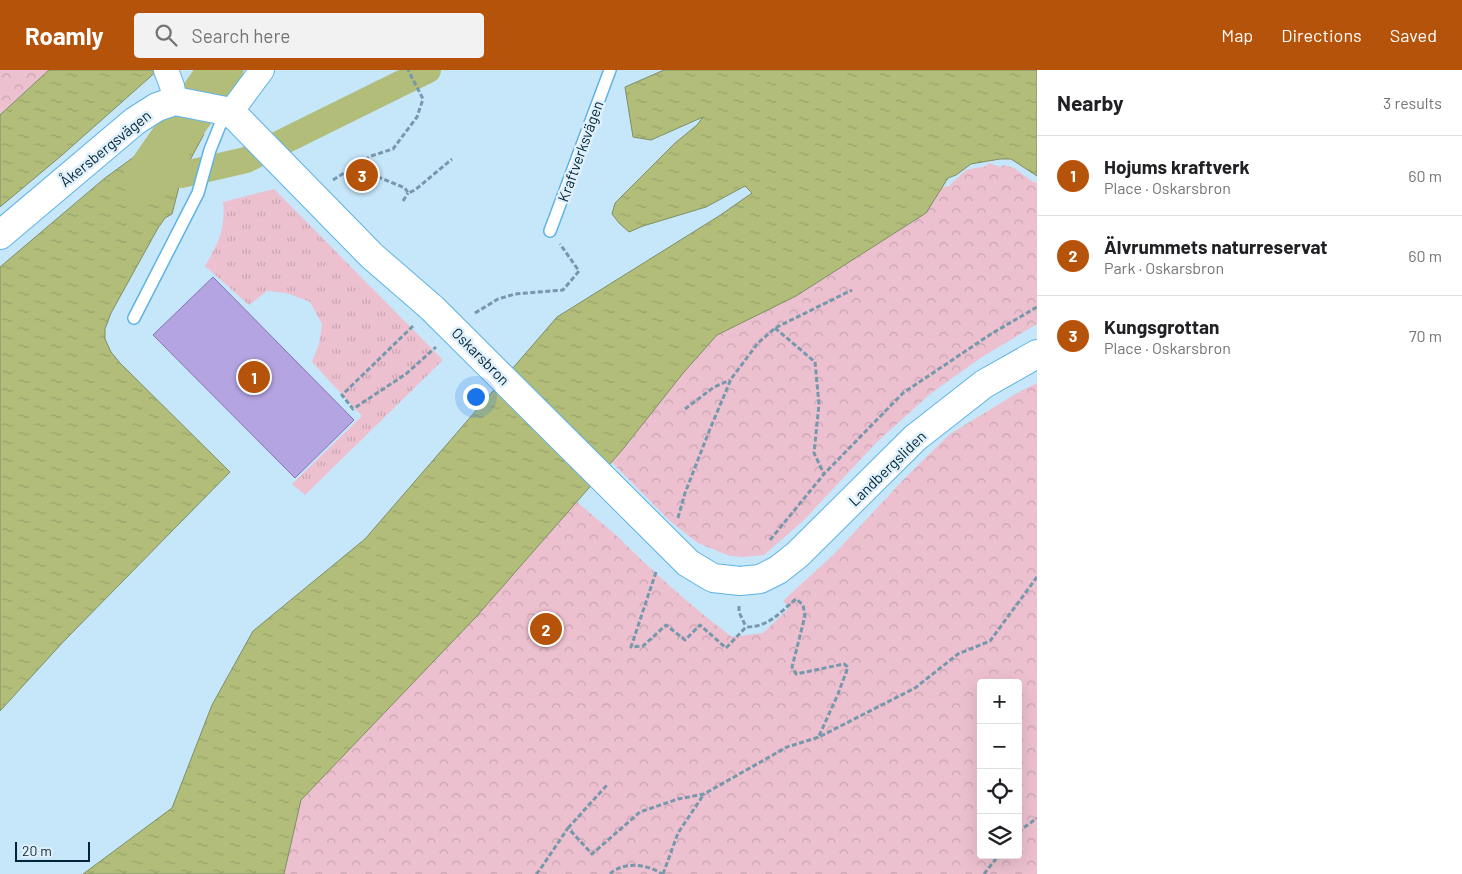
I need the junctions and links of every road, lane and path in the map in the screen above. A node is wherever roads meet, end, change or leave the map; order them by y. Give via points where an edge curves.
1 (262, 70) edge
2 (408, 70) edge
3 (610, 70) edge
4 (176, 90) edge
5 (234, 116) junction
6 (452, 159) dead end
7 (360, 164) junction
8 (305, 188) junction
9 (408, 193) junction
10 (403, 201) dead end
11 (550, 231) joint
12 (0, 234) edge
13 (852, 290) dead end
14 (1037, 307) edge
15 (432, 308) junction
16 (473, 315) dead end
17 (134, 318) dead end
18 (776, 328) junction
19 (1037, 354) edge
20 (406, 374) dead end
21 (731, 379) junction
22 (685, 409) dead end
23 (824, 474) junction
24 (676, 526) dead end
25 (768, 544) dead end
26 (656, 572) dead end
27 (1037, 577) edge
28 (740, 581) joint
29 (739, 612) dead end
30 (746, 627) junction
31 (819, 737) junction
32 (607, 786) dead end
33 (704, 794) junction
34 (1037, 818) edge
35 (568, 828) junction
36 (1022, 829) edge
37 (996, 859) edge
38 (536, 874) edge
39 (610, 874) edge
40 (662, 874) edge
41 (984, 874) edge

1 - 5 street
2 - 7 path via 422,99 417,117 393,149 371,156
3 - 11 lane, Kraftverksvägen
4 - 5 street, Åkersbergsvägen
4 - 12 street, Åkersbergsvägen
5 - 8 street, Oskarsbron
5 - 17 lane via 220,125 198,193
6 - 9 path
7 - 8 path
7 - 9 path via 371,174 405,188
8 - 15 street, Oskarsbron via 372,256
9 - 10 path
11 - 16 path via 579,271 563,290 515,294 498,299
13 - 18 path
14 - 23 path via 902,393
15 - 20 path via 342,395 353,409
15 - 28 street, Oskarsbron, bridge via 688,564 713,578
18 - 21 path via 758,343
18 - 23 path via 815,362 819,404 814,453
19 - 28 street, Landbergsliden via 984,384 915,438 778,570 760,579
21 - 22 path via 714,387
21 - 24 path via 689,484
23 - 25 path
26 - 30 path via 631,647 642,646 666,625 686,640 700,626 726,648
27 - 31 path via 990,641 958,654 915,688
29 - 30 path
30 - 31 path via 767,624 796,599 805,616 792,667 796,674 844,664 848,667
31 - 33 path via 787,747
32 - 35 path
33 - 35 path via 640,812 592,854
33 - 40 path via 678,833
34 - 36 path
35 - 38 path
37 - 41 path
39 - 40 path via 631,864 656,869

